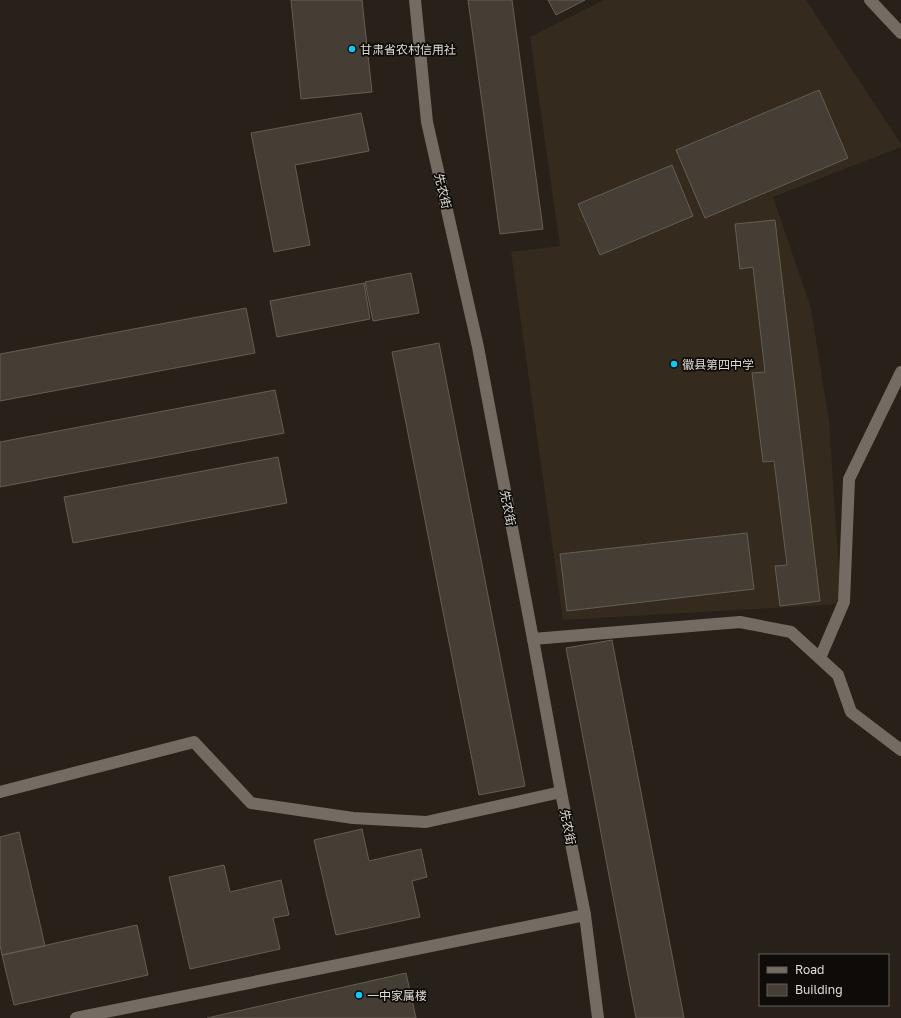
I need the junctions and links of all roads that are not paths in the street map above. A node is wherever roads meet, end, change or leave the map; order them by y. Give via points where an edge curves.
1 (415, 0) edge
2 (870, 0) edge
3 (901, 33) edge
4 (901, 372) edge
5 (533, 639) junction
6 (820, 658) junction
7 (901, 750) edge
8 (0, 792) edge
9 (561, 792) junction
10 (585, 915) junction
11 (76, 1018) edge
12 (598, 1018) edge

1 - 5 street, 先农街 via 427,122 478,347
2 - 3 street
4 - 6 street via 849,479 844,602
5 - 6 street via 740,622 791,632
5 - 9 street, 先农街
6 - 7 street via 838,675 851,712
8 - 9 street via 194,742 251,803 353,818 426,822
9 - 10 street, 先农街
10 - 11 street
10 - 12 street, 先农街

